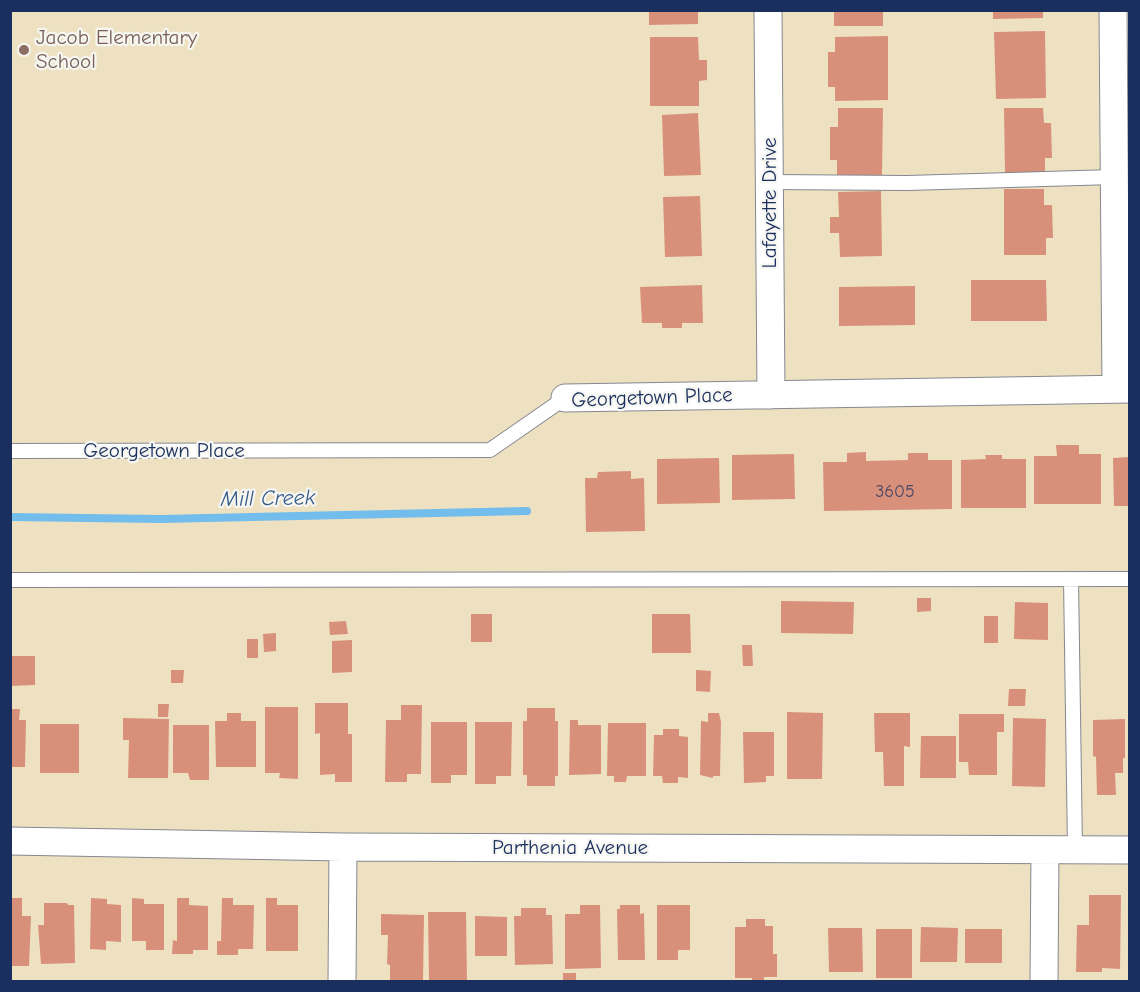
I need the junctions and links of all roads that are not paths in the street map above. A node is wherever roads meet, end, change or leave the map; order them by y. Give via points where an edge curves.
1 (768, 10) edge
2 (1113, 10) edge
3 (1114, 177) junction
4 (769, 182) junction
5 (1123, 389) edge
6 (771, 395) junction
7 (565, 398) joint
8 (10, 452) edge
9 (1071, 579) junction
10 (1130, 579) edge
11 (10, 580) edge
12 (10, 841) edge
13 (342, 847) junction
14 (1045, 850) junction
15 (1075, 850) junction
16 (1130, 850) edge
17 (342, 981) edge
18 (1044, 981) edge

1 - 4 street, Lafayette Drive
2 - 3 street
3 - 4 lane
3 - 5 street
4 - 6 street, Lafayette Drive
5 - 6 street, Georgetown Place
6 - 7 street, Georgetown Place
7 - 8 lane, Georgetown Place via 490,450
9 - 10 lane
9 - 11 lane
9 - 15 lane
12 - 13 street, Parthenia Avenue
13 - 14 street, Parthenia Avenue
13 - 17 street
14 - 15 street, Parthenia Avenue
14 - 18 street
15 - 16 street, Parthenia Avenue

